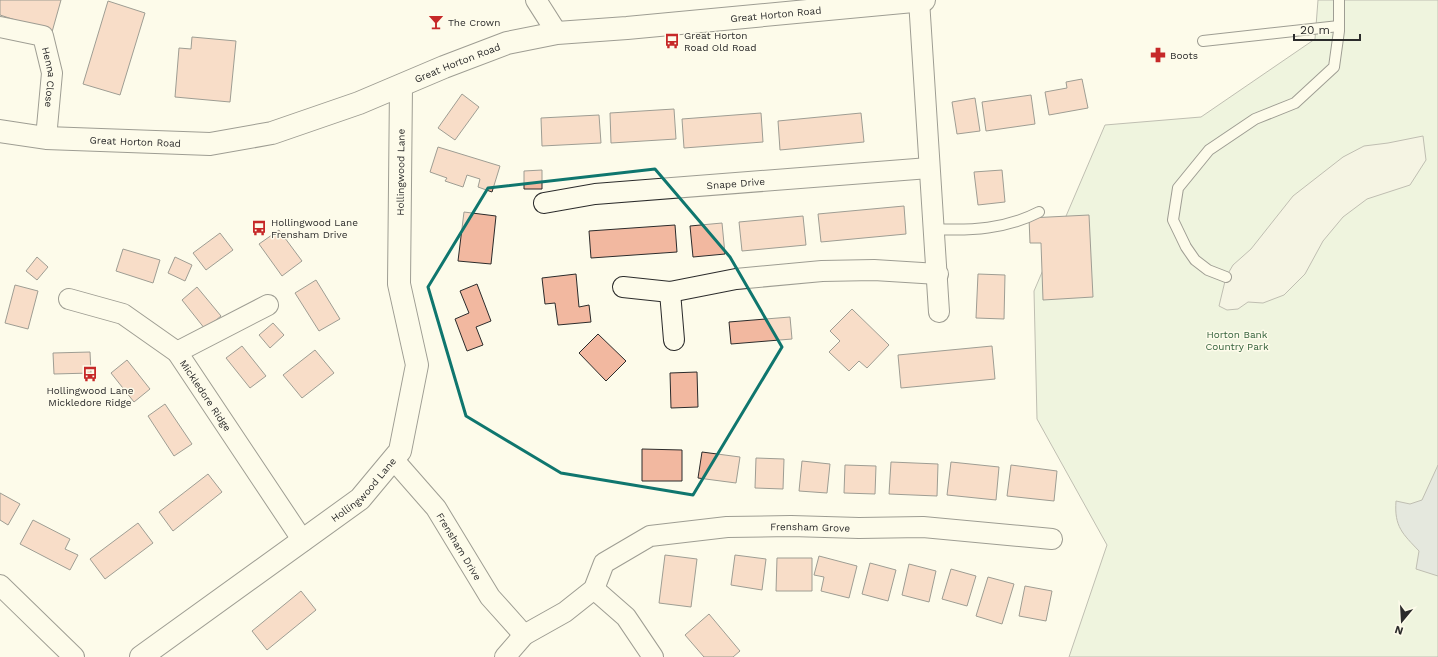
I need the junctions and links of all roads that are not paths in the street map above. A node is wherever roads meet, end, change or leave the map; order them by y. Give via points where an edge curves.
1 (536, 0) edge
2 (919, 0) edge
3 (924, 0) edge
4 (1339, 0) edge
5 (1339, 26) junction
6 (0, 27) edge
7 (557, 33) junction
8 (1203, 41) dead end
9 (401, 86) junction
10 (0, 131) edge
11 (46, 138) junction
12 (929, 168) junction
13 (544, 203) dead end
14 (1039, 212) dead end
15 (934, 229) junction
16 (938, 274) junction
17 (1226, 277) dead end
18 (623, 287) dead end
19 (670, 292) junction
20 (69, 299) dead end
21 (268, 305) dead end
22 (939, 312) dead end
23 (674, 340) dead end
24 (177, 352) junction
25 (393, 459) junction
26 (1052, 539) dead end
27 (302, 540) junction
28 (0, 585) edge
29 (594, 589) junction
30 (524, 635) junction
31 (74, 657) edge
32 (141, 657) edge
33 (505, 657) edge
34 (653, 657) edge

1 - 7 street
2 - 3 main road, Great Horton Road
2 - 7 main road, Great Horton Road
2 - 12 street
4 - 5 lane
5 - 8 lane
5 - 17 lane via 1334,67 1295,103 1255,119 1209,150 1178,188 1173,220 1186,247 1195,260 1208,270
6 - 11 street, Henna Close via 42,36 52,73
7 - 9 main road, Great Horton Road via 507,43
9 - 11 main road, Great Horton Road via 272,133 210,144
9 - 25 main road, Hollingwood Lane via 399,284 417,365 400,451
10 - 11 main road, Great Horton Road
12 - 13 street, Snape Drive via 595,194
12 - 15 street
14 - 15 lane via 1004,226 962,231
15 - 16 street
16 - 19 street via 874,270 822,271 736,279
16 - 22 street
18 - 19 street
19 - 23 street
20 - 24 street, Mickledore Ridge via 123,314
21 - 24 street
24 - 27 street, Mickledore Ridge
25 - 27 main road, Hollingwood Lane via 360,498
25 - 30 street, Frensham Drive via 436,508 490,597
26 - 29 street, Frensham Grove via 924,527 727,527 650,536 604,563
27 - 32 main road, Hollingwood Lane
28 - 31 street
29 - 30 street via 565,612
29 - 34 street via 626,617
30 - 33 street

